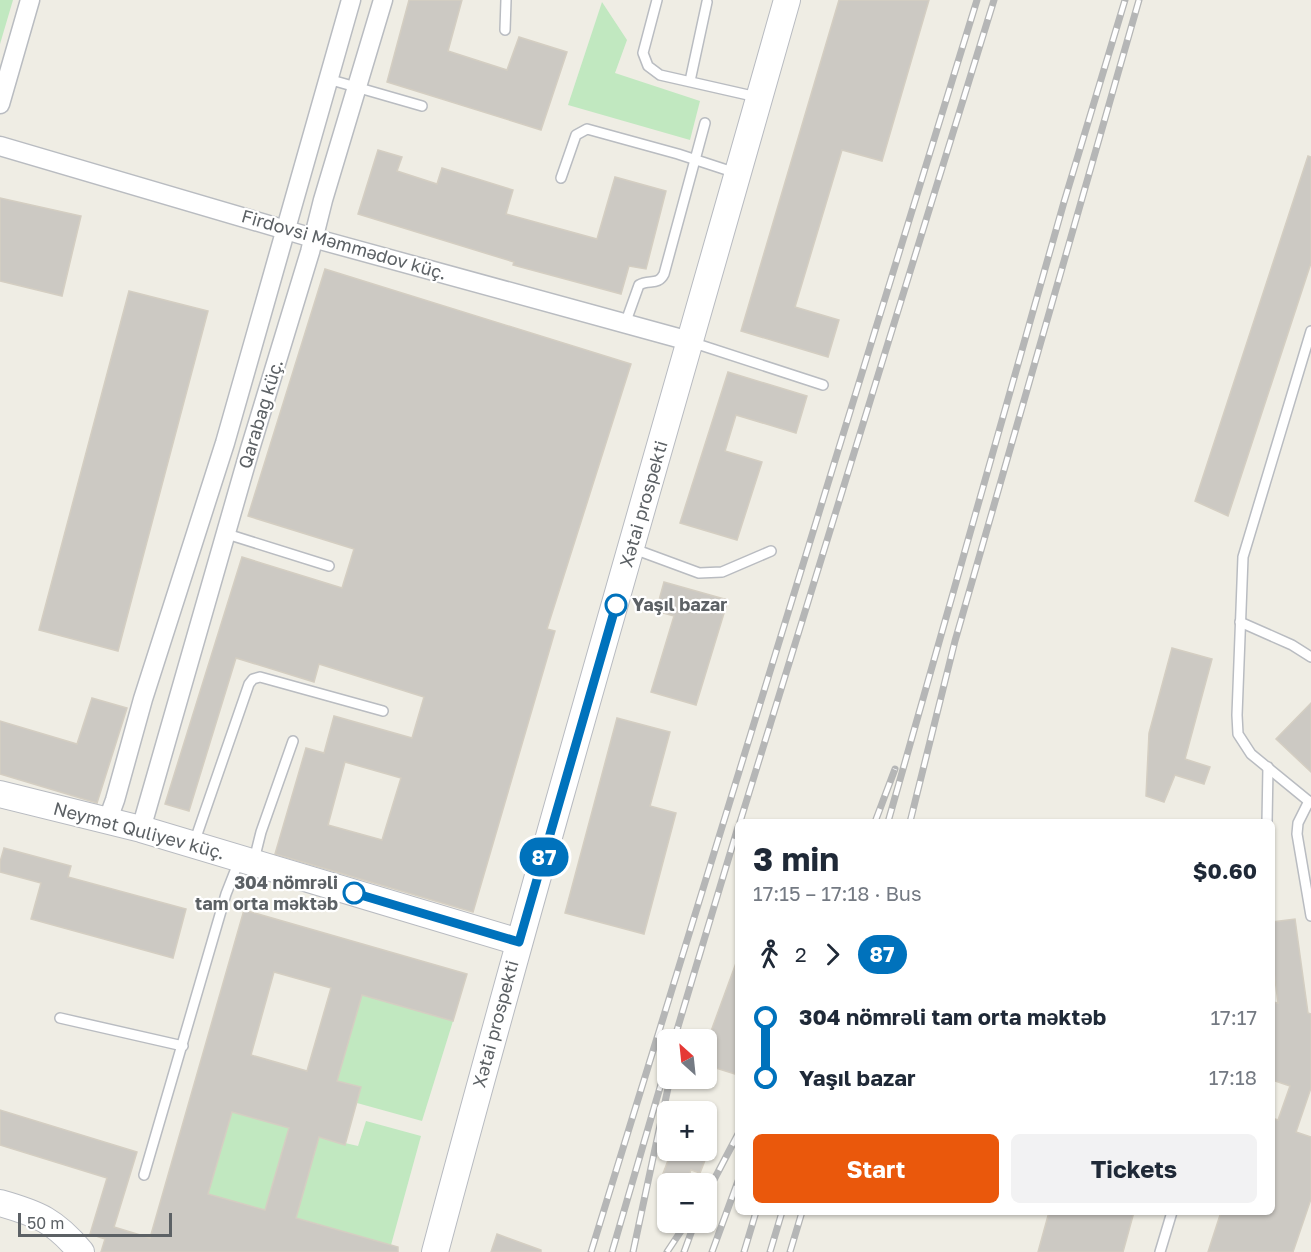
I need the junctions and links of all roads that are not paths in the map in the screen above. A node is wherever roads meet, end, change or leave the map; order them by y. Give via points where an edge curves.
1 (30, 0) edge
2 (351, 0) edge
3 (383, 0) edge
4 (506, 0) edge
5 (657, 0) edge
6 (787, 0) edge
7 (707, 2) dead end
8 (505, 30) dead end
9 (328, 79) junction
10 (690, 81) junction
11 (358, 88) junction
12 (759, 97) junction
13 (0, 104) edge
14 (422, 105) dead end
15 (705, 123) dead end
16 (0, 146) edge
17 (694, 159) junction
18 (738, 174) junction
19 (561, 178) dead end
20 (286, 229) junction
21 (313, 238) junction
22 (625, 324) junction
23 (1311, 331) edge
24 (689, 341) junction
25 (823, 385) dead end
26 (227, 534) junction
27 (632, 548) junction
28 (771, 551) dead end
29 (329, 566) dead end
30 (1240, 622) junction
31 (1311, 657) edge
32 (384, 711) dead end
33 (293, 741) dead end
34 (1269, 767) junction
35 (0, 794) edge
36 (1310, 802) edge
37 (1267, 819) edge
38 (107, 822) junction
39 (141, 829) junction
40 (193, 845) junction
41 (247, 861) junction
42 (1311, 916) edge
43 (519, 942) junction
44 (60, 1018) dead end
45 (183, 1046) junction
46 (144, 1175) dead end
47 (0, 1203) edge
48 (1171, 1215) edge
49 (81, 1252) edge
50 (435, 1252) edge
51 (1160, 1252) edge

1 - 13 street
2 - 9 street, Qarabağ küç.
3 - 11 street, Qarabağ küç.
4 - 8 lane
5 - 10 lane via 643,53 648,66 660,75
6 - 12 main road, Xətai prospekti
7 - 10 lane
9 - 11 lane
9 - 20 street, Qarabağ küç.
10 - 12 lane
11 - 14 lane
11 - 21 street, Qarabağ küç.
12 - 18 main road, Xətai prospekti
15 - 17 lane
16 - 20 street, Firdovsi Məmmədov küç.
17 - 18 lane
17 - 19 lane via 587,129 576,135
17 - 22 lane via 664,274 656,283 639,285
18 - 24 main road, Xətai prospekti
20 - 21 street, Firdovsi Məmmədov küç.
20 - 38 street, Qarabağ küç. via 225,443
21 - 22 street, Firdovsi Məmmədov küç.
21 - 26 street, Qarabağ küç.
22 - 24 street, Firdovsi Məmmədov küç.
23 - 30 lane via 1243,557
24 - 25 lane
24 - 27 main road, Xətai prospekti
26 - 29 lane
26 - 39 street, Qarabağ küç.
27 - 28 lane via 699,573 722,572
27 - 43 main road, Xətai prospekti
30 - 31 lane
30 - 34 lane via 1238,734 1251,754
32 - 40 lane via 260,677 254,679
33 - 41 lane
34 - 36 lane
34 - 37 lane
35 - 38 main road, Neymət Quliyev küç.
36 - 42 lane via 1298,823 1297,834
38 - 39 main road, Neymət Quliyev küç.
39 - 40 main road, Neymət Quliyev küç.
40 - 41 main road, Neymət Quliyev küç.
41 - 43 main road, Neymət Quliyev küç.
41 - 45 lane via 226,894
43 - 50 main road, Xətai prospekti
44 - 45 lane
45 - 46 lane
47 - 49 main road via 40,1216 58,1227
48 - 51 lane

